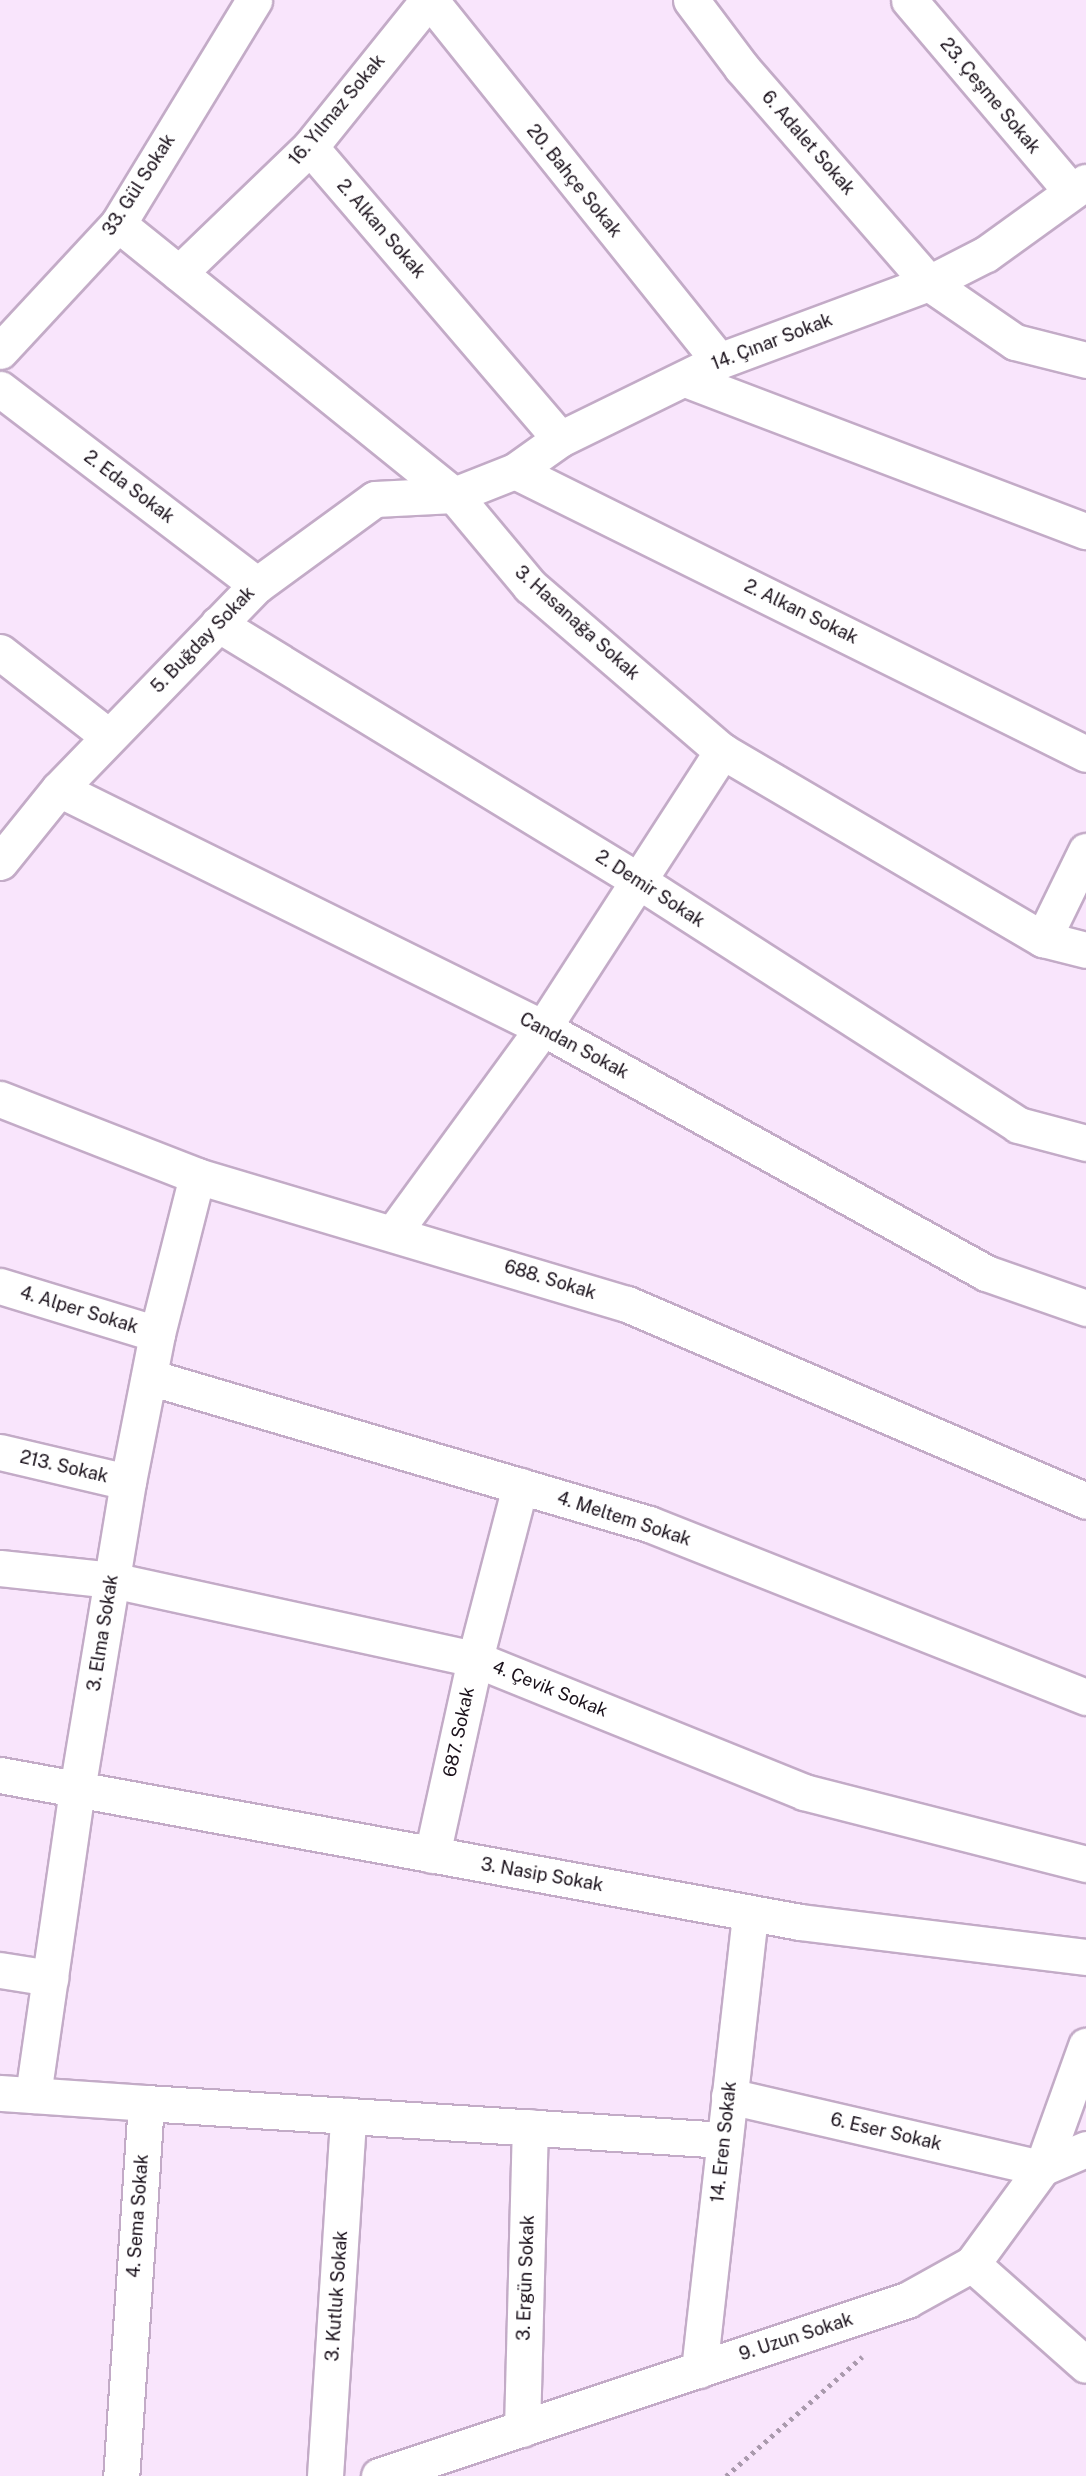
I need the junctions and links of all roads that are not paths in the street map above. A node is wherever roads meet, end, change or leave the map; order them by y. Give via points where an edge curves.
1 (254, 0) edge
2 (429, 0) edge
3 (691, 0) edge
4 (909, 0) edge
5 (310, 147) junction
6 (1078, 187) edge
7 (118, 224) junction
8 (179, 273) junction
9 (929, 282) junction
10 (0, 351) edge
11 (1086, 360) edge
12 (719, 361) junction
13 (685, 379) junction
14 (0, 389) edge
15 (560, 439) junction
16 (515, 471) junction
17 (454, 495) junction
18 (1086, 531) edge
19 (257, 584) junction
20 (218, 624) junction
21 (0, 652) edge
22 (109, 737) junction
23 (722, 751) junction
24 (1086, 754) edge
25 (59, 789) junction
26 (1086, 851) edge
27 (0, 862) edge
28 (640, 882) junction
29 (1044, 939) junction
30 (1086, 950) edge
31 (543, 1028) junction
32 (0, 1099) edge
33 (1086, 1143) edge
34 (197, 1176) junction
35 (394, 1232) junction
36 (0, 1286) edge
37 (1086, 1308) edge
38 (157, 1334) junction
39 (149, 1377) junction
40 (0, 1452) edge
41 (128, 1482) junction
42 (520, 1486) junction
43 (1086, 1501) edge
44 (0, 1568) edge
45 (112, 1580) junction
46 (475, 1659) junction
47 (1086, 1697) edge
48 (0, 1776) edge
49 (77, 1790) junction
50 (432, 1855) junction
51 (1086, 1864) edge
52 (750, 1914) junction
53 (1086, 1957) edge
54 (0, 1970) edge
55 (50, 1978) junction
56 (1086, 2046) edge
57 (17, 2094) edge
58 (729, 2096) junction
59 (146, 2103) junction
60 (348, 2116) junction
61 (530, 2127) junction
62 (724, 2140) junction
63 (1086, 2149) edge
64 (1042, 2168) junction
65 (972, 2264) junction
66 (1086, 2365) edge
67 (699, 2370) junction
68 (522, 2428) junction
69 (121, 2476) edge
70 (325, 2476) edge
71 (379, 2476) edge

1 - 7 street, 33. Gül Sokak
2 - 5 street, 16. Yılmaz Sokak
2 - 12 street, 20. Bahçe Sokak
3 - 9 street, 6. Adalet Sokak via 742,68
4 - 6 street, 23. Çeşme Sokak
5 - 8 street, 16. Yılmaz Sokak
5 - 15 street, 2. Alkan Sokak
6 - 9 street, 14. Çınar Sokak via 986,254
7 - 8 street, 3. Hasanağa Sokak
7 - 10 street, 33. Gül Sokak
8 - 17 street, 3. Hasanağa Sokak
9 - 11 street, 6. Adalet Sokak via 1015,342
9 - 12 street, 14. Çınar Sokak
12 - 13 street, 14. Çınar Sokak
13 - 15 street, 14. Çınar Sokak
13 - 18 street
14 - 19 street, 2. Eda Sokak
15 - 16 street, 14. Çınar Sokak
16 - 17 street, 14. Çınar Sokak
16 - 24 street, 2. Alkan Sokak
17 - 19 street, 5. Buğday Sokak via 375,499
17 - 23 street, 3. Hasanağa Sokak via 530,586
19 - 20 street, 5. Buğday Sokak
20 - 22 street, 5. Buğday Sokak
20 - 28 street, 2. Demir Sokak
21 - 22 street
22 - 25 street, 5. Buğday Sokak
23 - 28 street
23 - 29 street, 3. Hasanağa Sokak
25 - 27 street, 5. Buğday Sokak
25 - 31 street, Candan Sokak
26 - 29 street
28 - 31 street
28 - 33 street, 2. Demir Sokak via 1018,1125
29 - 30 street, 3. Hasanağa Sokak
31 - 35 street
31 - 37 street, Candan Sokak via 986,1273
32 - 34 street, 688. Sokak
34 - 35 street, 688. Sokak
34 - 38 street, 3. Elma Sokak
35 - 43 street, 688. Sokak via 627,1304
36 - 38 street, 4. Alper Sokak
38 - 39 street, 3. Elma Sokak
39 - 41 street, 3. Elma Sokak
39 - 42 street, 4. Meltem Sokak
40 - 41 street, 213. Sokak
41 - 45 street, 3. Elma Sokak
42 - 46 street, 687. Sokak
42 - 47 street, 4. Meltem Sokak via 649,1524
44 - 45 street, 4. Çevik Sokak
45 - 46 street, 4. Çevik Sokak
45 - 49 street, 3. Elma Sokak
46 - 50 street, 687. Sokak
46 - 51 street, 4. Çevik Sokak via 804,1792
48 - 49 street, 3. Nasip Sokak
49 - 50 street, 3. Nasip Sokak
49 - 55 street, 3. Elma Sokak
50 - 52 street, 3. Nasip Sokak
52 - 53 street, 3. Nasip Sokak
52 - 58 street, 14. Eren Sokak
54 - 55 street
55 - 57 street, 3. Elma Sokak
56 - 64 street, 9. Uzun Sokak
57 - 59 street
58 - 62 street, 14. Eren Sokak
58 - 64 street, 6. Eser Sokak
59 - 60 street
59 - 69 street, 4. Sema Sokak
60 - 61 street
60 - 70 street, 3. Kutluk Sokak
61 - 62 street
61 - 68 street, 3. Ergün Sokak
62 - 67 street, 14. Eren Sokak
63 - 64 street
64 - 65 street, 9. Uzun Sokak
65 - 66 street
65 - 67 street, 9. Uzun Sokak via 907,2301
67 - 68 street, 9. Uzun Sokak
68 - 71 street, 9. Uzun Sokak

